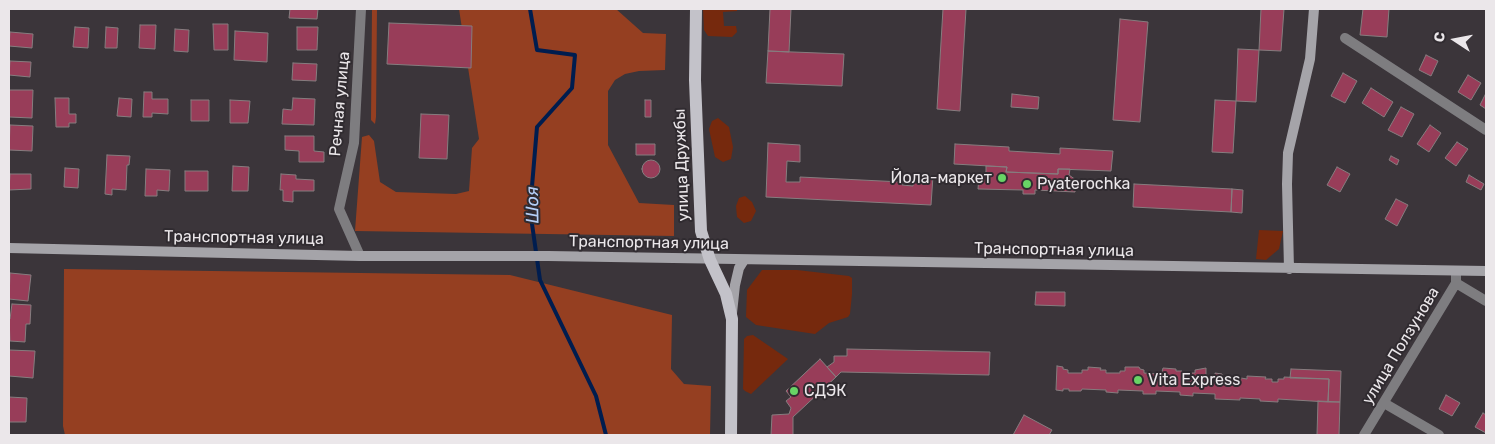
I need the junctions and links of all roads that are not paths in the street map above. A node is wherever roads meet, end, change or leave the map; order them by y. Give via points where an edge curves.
1 (361, 9) edge
2 (696, 9) edge
3 (1314, 9) edge
4 (1345, 38) dead end
5 (1486, 130) edge
6 (9, 248) edge
7 (360, 256) junction
8 (710, 260) junction
9 (744, 260) junction
10 (1289, 269) junction
11 (1456, 271) junction
12 (1486, 271) edge
13 (1456, 283) junction
14 (1486, 301) edge
15 (732, 319) junction
16 (1384, 403) junction
17 (731, 435) edge
18 (1364, 435) edge
19 (1439, 435) edge

1 - 7 street, Речная улица via 354,143 339,209
2 - 8 main road, улица Дружбы via 699,205 701,231
3 - 10 street via 1310,59 1288,153
4 - 5 street
6 - 7 street, Транспортная улица
7 - 8 street, Транспортная улица
8 - 9 street, Транспортная улица
8 - 15 main road, улица Дружбы via 726,294
9 - 10 street, Транспортная улица
9 - 15 street via 735,285
10 - 11 street, улица Ползунова
11 - 12 street, улица Ползунова
11 - 13 street, улица Ползунова
13 - 14 street
13 - 16 street, улица Ползунова
15 - 17 main road, улица Дружбы
16 - 18 street, улица Ползунова
16 - 19 street

